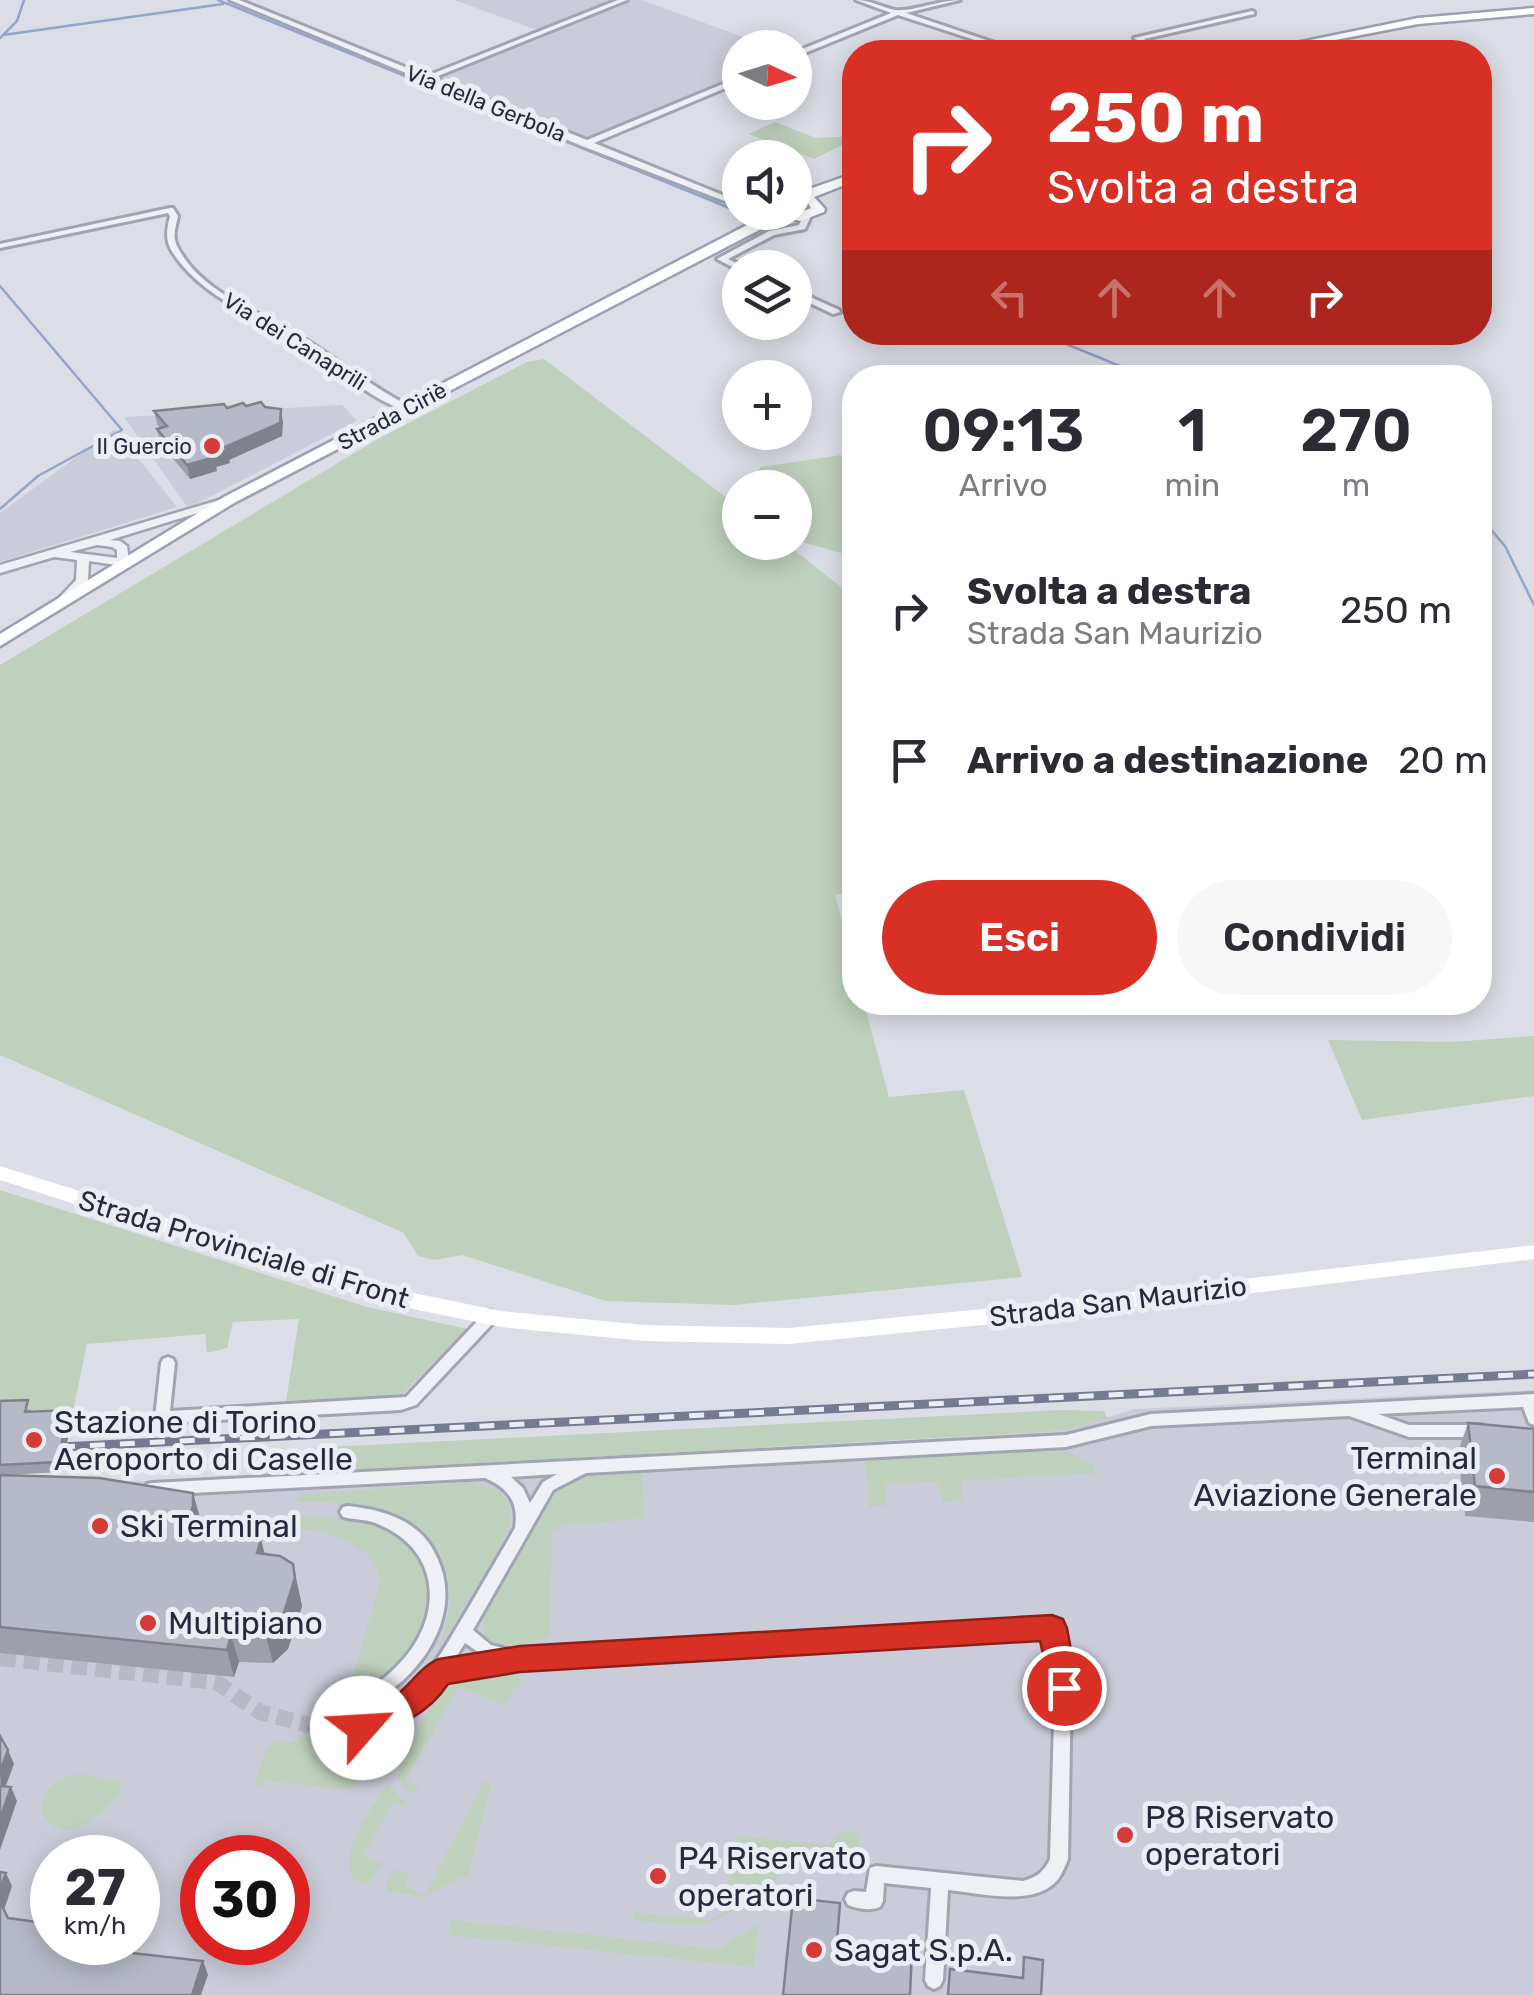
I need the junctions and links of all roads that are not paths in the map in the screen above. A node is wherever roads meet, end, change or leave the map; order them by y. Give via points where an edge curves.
1 (233, 0) edge
2 (624, 0) edge
3 (859, 0) edge
4 (958, 0) edge
5 (1534, 10) edge
6 (898, 12) junction
7 (1252, 12) dead end
8 (982, 40) edge
9 (1141, 40) edge
10 (1322, 40) edge
11 (812, 49) edge
12 (425, 79) junction
13 (722, 86) edge
14 (585, 144) junction
15 (842, 184) edge
16 (837, 186) junction
17 (812, 194) edge
18 (722, 198) edge
19 (812, 203) edge
20 (819, 206) junction
21 (812, 213) edge
22 (763, 230) edge
23 (775, 230) edge
24 (0, 246) edge
25 (739, 250) edge
26 (812, 301) edge
27 (836, 312) dead end
28 (406, 408) junction
29 (230, 500) junction
30 (84, 543) junction
31 (83, 558) junction
32 (123, 562) junction
33 (15, 564) junction
34 (0, 569) edge
35 (60, 602) junction
36 (0, 641) edge
37 (0, 1173) edge
38 (1534, 1252) edge
39 (490, 1317) junction
40 (701, 1336) joint
41 (168, 1363) dead end
42 (1531, 1400) edge
43 (1346, 1409) junction
44 (1524, 1426) edge
45 (597, 1466) junction
46 (485, 1472) junction
47 (132, 1490) edge
48 (348, 1512) dead end
49 (523, 1529) junction
50 (463, 1631) junction
51 (520, 1659) junction
52 (439, 1672) junction
53 (358, 1702) dead end
54 (319, 1728) tunnel mouth
55 (940, 1881) junction
56 (854, 1898) dead end
57 (934, 1980) dead end

1 - 12 street, Via della Gerbola
2 - 12 street
3 - 6 street
4 - 6 street
5 - 10 main road via 1418,21
6 - 8 street
6 - 11 street
7 - 9 street
12 - 14 street, Via della Gerbola
13 - 14 street
14 - 18 street, Via della Gerbola
15 - 16 main road
16 - 17 main road
16 - 20 main road, Strada Ciriè
19 - 20 main road
20 - 21 main road, Strada Ciriè
22 - 28 main road, Strada Ciriè
23 - 25 street
24 - 28 street, Via dei Canaprili via 170,210 172,246 210,288
26 - 27 street
28 - 29 main road, Strada Ciriè
29 - 30 street, Strada Ciriè
29 - 32 main road
30 - 32 street via 116,544
30 - 33 street, Strada Ciriè
31 - 32 street
31 - 33 street via 54,554
31 - 35 street via 82,580
32 - 35 main road
33 - 34 street, Strada Ciriè
35 - 36 main road
37 - 39 main road, Strada Provinciale di Front via 384,1295
38 - 40 main road, Strada San Maurizio via 1022,1313 789,1336
39 - 40 main road, Strada Provinciale di Front
39 - 41 street via 411,1401 400,1404 162,1417
42 - 43 street
42 - 44 street
43 - 44 street via 1409,1431
43 - 45 street via 1152,1420 1066,1440
45 - 46 street
45 - 49 street via 548,1486
46 - 47 street
46 - 49 street via 520,1495 526,1506
48 - 53 street via 383,1518 416,1540 428,1555 438,1601 435,1623 414,1662 379,1694
49 - 50 street
50 - 51 street via 487,1651
50 - 52 street
51 - 52 street
51 - 55 street via 1052,1628 1064,1688 1054,1873 1044,1884 1023,1889
52 - 54 street via 399,1711 362,1728
55 - 56 street via 876,1874 874,1901
55 - 57 street

